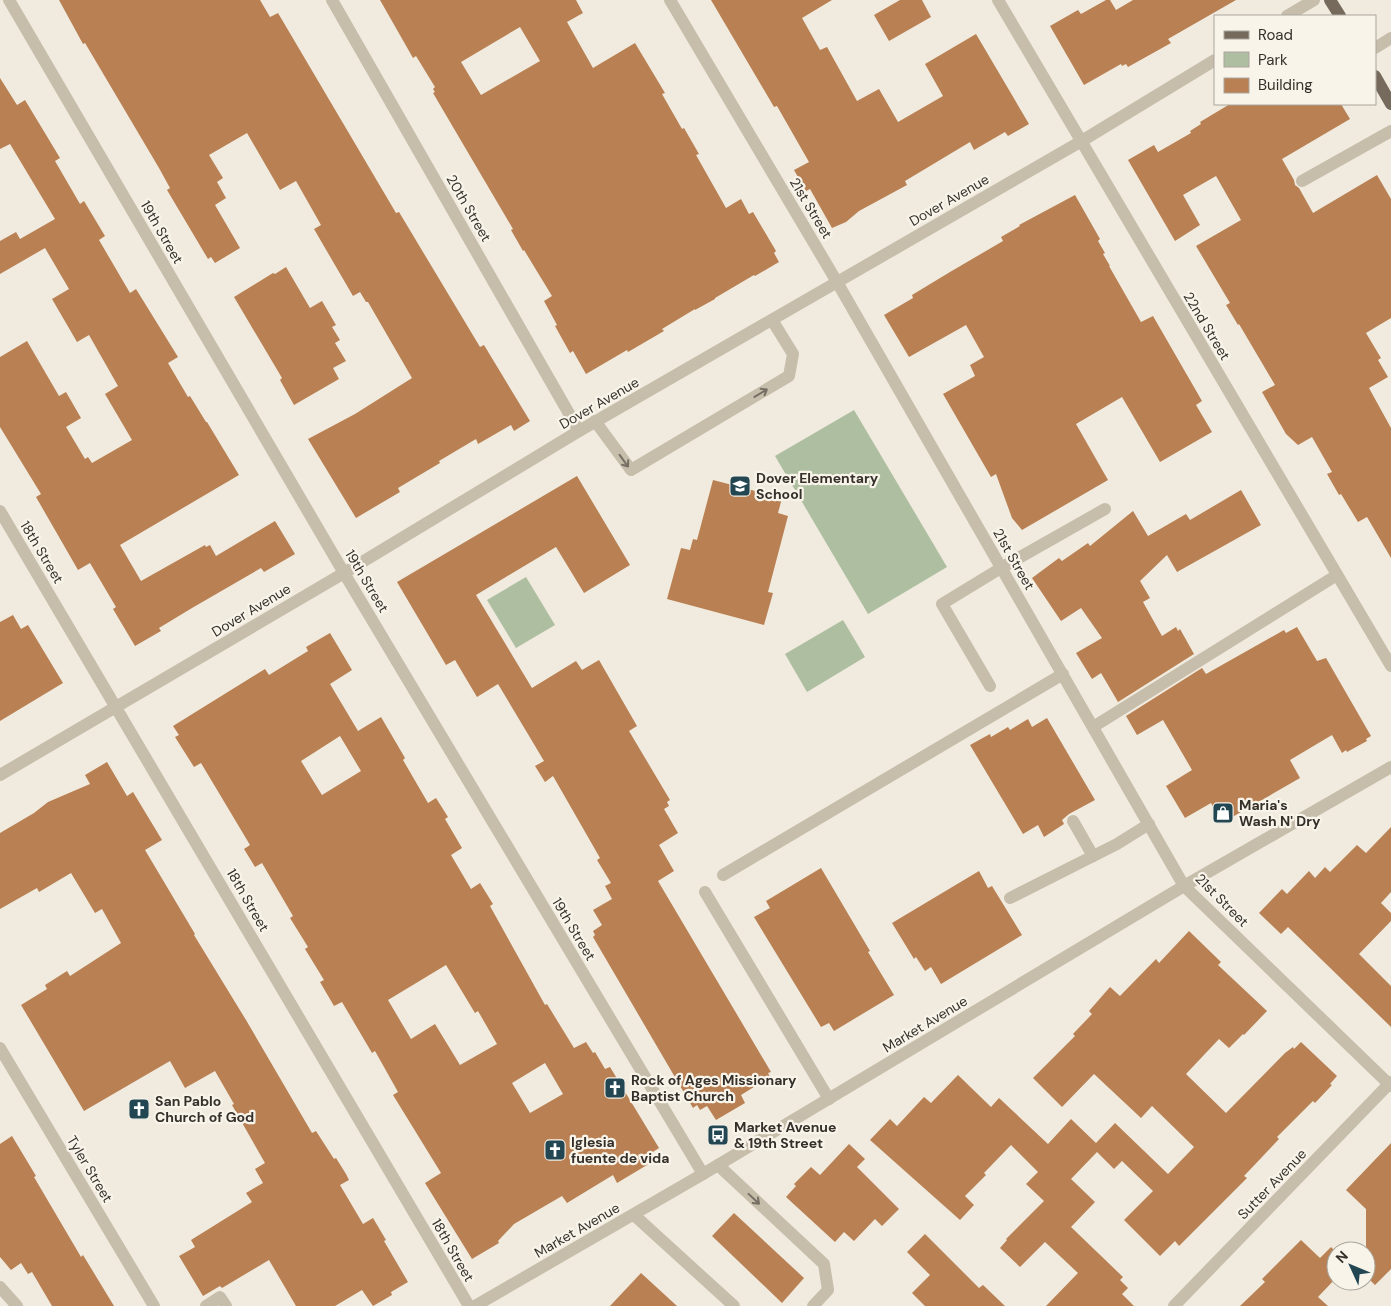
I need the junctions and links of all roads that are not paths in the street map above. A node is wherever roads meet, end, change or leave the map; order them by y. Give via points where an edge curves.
1 (9, 0) edge
2 (332, 0) edge
3 (670, 0) edge
4 (998, 0) edge
5 (1314, 0) edge
6 (1330, 0) edge
7 (1289, 15) edge
8 (1339, 15) edge
9 (1391, 38) edge
10 (1376, 47) edge
11 (1214, 61) edge
12 (1376, 78) edge
13 (1391, 104) edge
14 (1391, 131) edge
15 (1080, 142) junction
16 (1302, 181) dead end
17 (838, 282) junction
18 (772, 320) junction
19 (595, 421) junction
20 (579, 431) junction
21 (1105, 509) dead end
22 (0, 511) edge
23 (1001, 568) junction
24 (344, 572) junction
25 (1337, 575) junction
26 (1391, 666) edge
27 (1063, 674) junction
28 (990, 686) dead end
29 (117, 707) junction
30 (1093, 727) junction
31 (1391, 767) edge
32 (0, 775) edge
33 (1072, 821) dead end
34 (1149, 824) junction
35 (1093, 856) junction
36 (723, 875) dead end
37 (1184, 886) junction
38 (706, 892) dead end
39 (1010, 898) dead end
40 (0, 1048) edge
41 (1390, 1084) edge
42 (829, 1099) junction
43 (718, 1165) junction
44 (703, 1174) junction
45 (634, 1215) junction
46 (0, 1287) edge
47 (17, 1306) edge
48 (154, 1306) edge
49 (206, 1306) edge
50 (226, 1306) edge
51 (469, 1306) edge
52 (475, 1306) edge
53 (734, 1306) edge
54 (813, 1306) edge
55 (1174, 1306) edge

1 - 24 street, 19th Street
2 - 20 street, 20th Street
3 - 17 street, 21st Street
4 - 15 street, 22nd Street
5 - 7 street
6 - 8 main road
9 - 10 street
11 - 15 street, Dover Avenue
12 - 13 main road
14 - 16 street
15 - 17 street, Dover Avenue
15 - 25 street, 22nd Street
17 - 18 street, Dover Avenue
17 - 23 street, 21st Street
18 - 19 street, Dover Avenue
19 -> 18 street via 631,470 789,376 793,354
19 - 20 street, Dover Avenue
20 - 24 street, Dover Avenue
21 - 23 street
22 - 29 street, 18th Street
23 - 27 street, 21st Street
23 - 28 street via 942,604
24 - 29 street, Dover Avenue
24 - 44 street, 19th Street
25 - 26 street, 22nd Street
25 - 30 street
27 - 30 street, 21st Street
27 - 36 street
29 - 32 street, Dover Avenue
29 - 51 street, 18th Street
30 - 34 street, 21st Street
31 - 37 street, Market Avenue
33 - 35 street
34 - 35 street
34 - 37 street, 21st Street
35 - 39 street
37 - 41 street, 21st Street
37 - 42 street, Market Avenue
38 - 42 street
40 - 48 street, Tyler Street
41 - 55 street, Sutter Avenue
42 - 43 street, Market Avenue
43 - 44 street, Market Avenue
43 -> 54 street via 824,1264 828,1290
44 - 45 street, Market Avenue
45 - 52 street, Market Avenue
45 - 53 street
46 - 47 street
49 - 50 street via 220,1297

